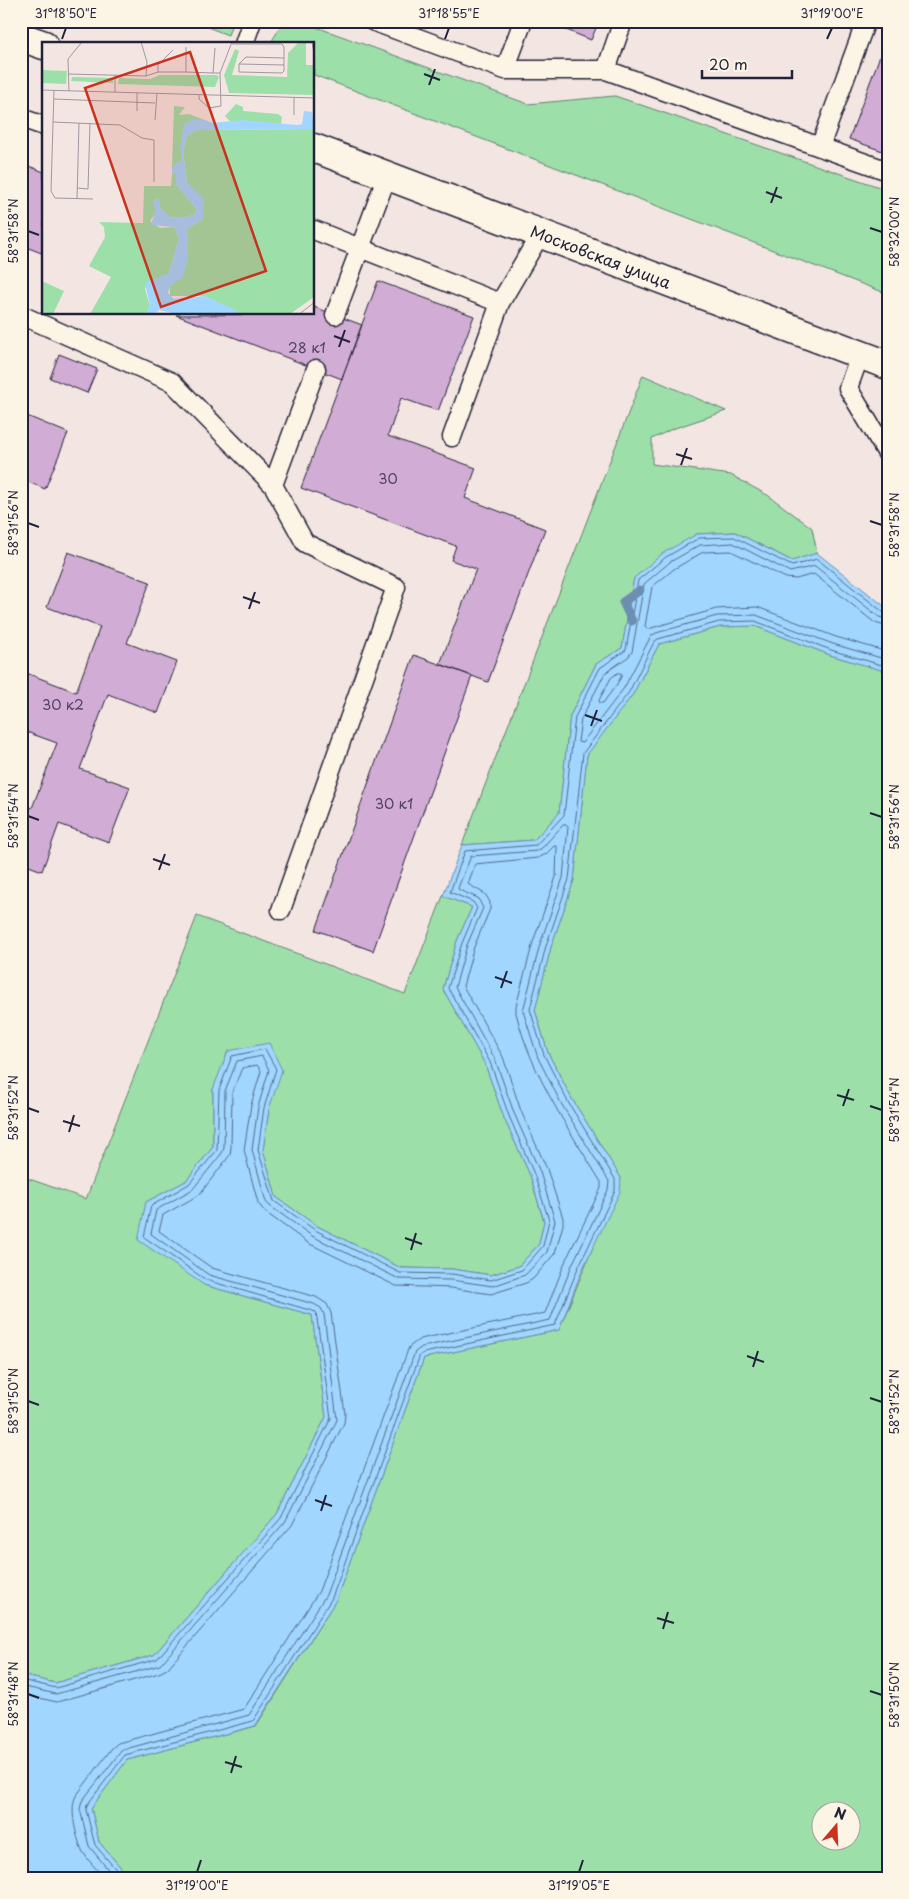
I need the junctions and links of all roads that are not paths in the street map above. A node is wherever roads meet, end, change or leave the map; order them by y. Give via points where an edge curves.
1 (252, 21) edge
2 (372, 21) edge
3 (523, 21) edge
4 (623, 21) edge
5 (866, 21) edge
6 (21, 37) edge
7 (245, 42) edge
8 (42, 44) edge
9 (505, 70) junction
10 (606, 70) junction
11 (21, 118) edge
12 (42, 125) edge
13 (820, 147) junction
14 (315, 148) edge
15 (888, 171) edge
16 (387, 176) junction
17 (315, 230) edge
18 (541, 234) junction
19 (360, 248) junction
20 (500, 302) junction
21 (21, 315) edge
22 (335, 315) dead end
23 (860, 355) junction
24 (888, 365) edge
25 (316, 369) dead end
26 (452, 437) dead end
27 (888, 455) edge
28 (272, 485) junction
29 (281, 910) dead end

1 - 7 lane
2 - 9 lane
3 - 9 lane
4 - 10 lane
5 - 13 lane
6 - 8 main road
9 - 10 lane
10 - 13 lane
11 - 12 lane
13 - 15 lane
14 - 16 main road, Московская улица
16 - 18 main road, Московская улица
16 - 19 lane
17 - 19 lane
18 - 20 lane
18 - 23 main road, Московская улица
19 - 20 lane
19 - 22 lane
20 - 26 lane
21 - 28 lane via 172,382
23 - 24 main road, Московская улица
23 - 27 lane via 848,388
25 - 28 lane
28 - 29 lane via 305,543 396,587

